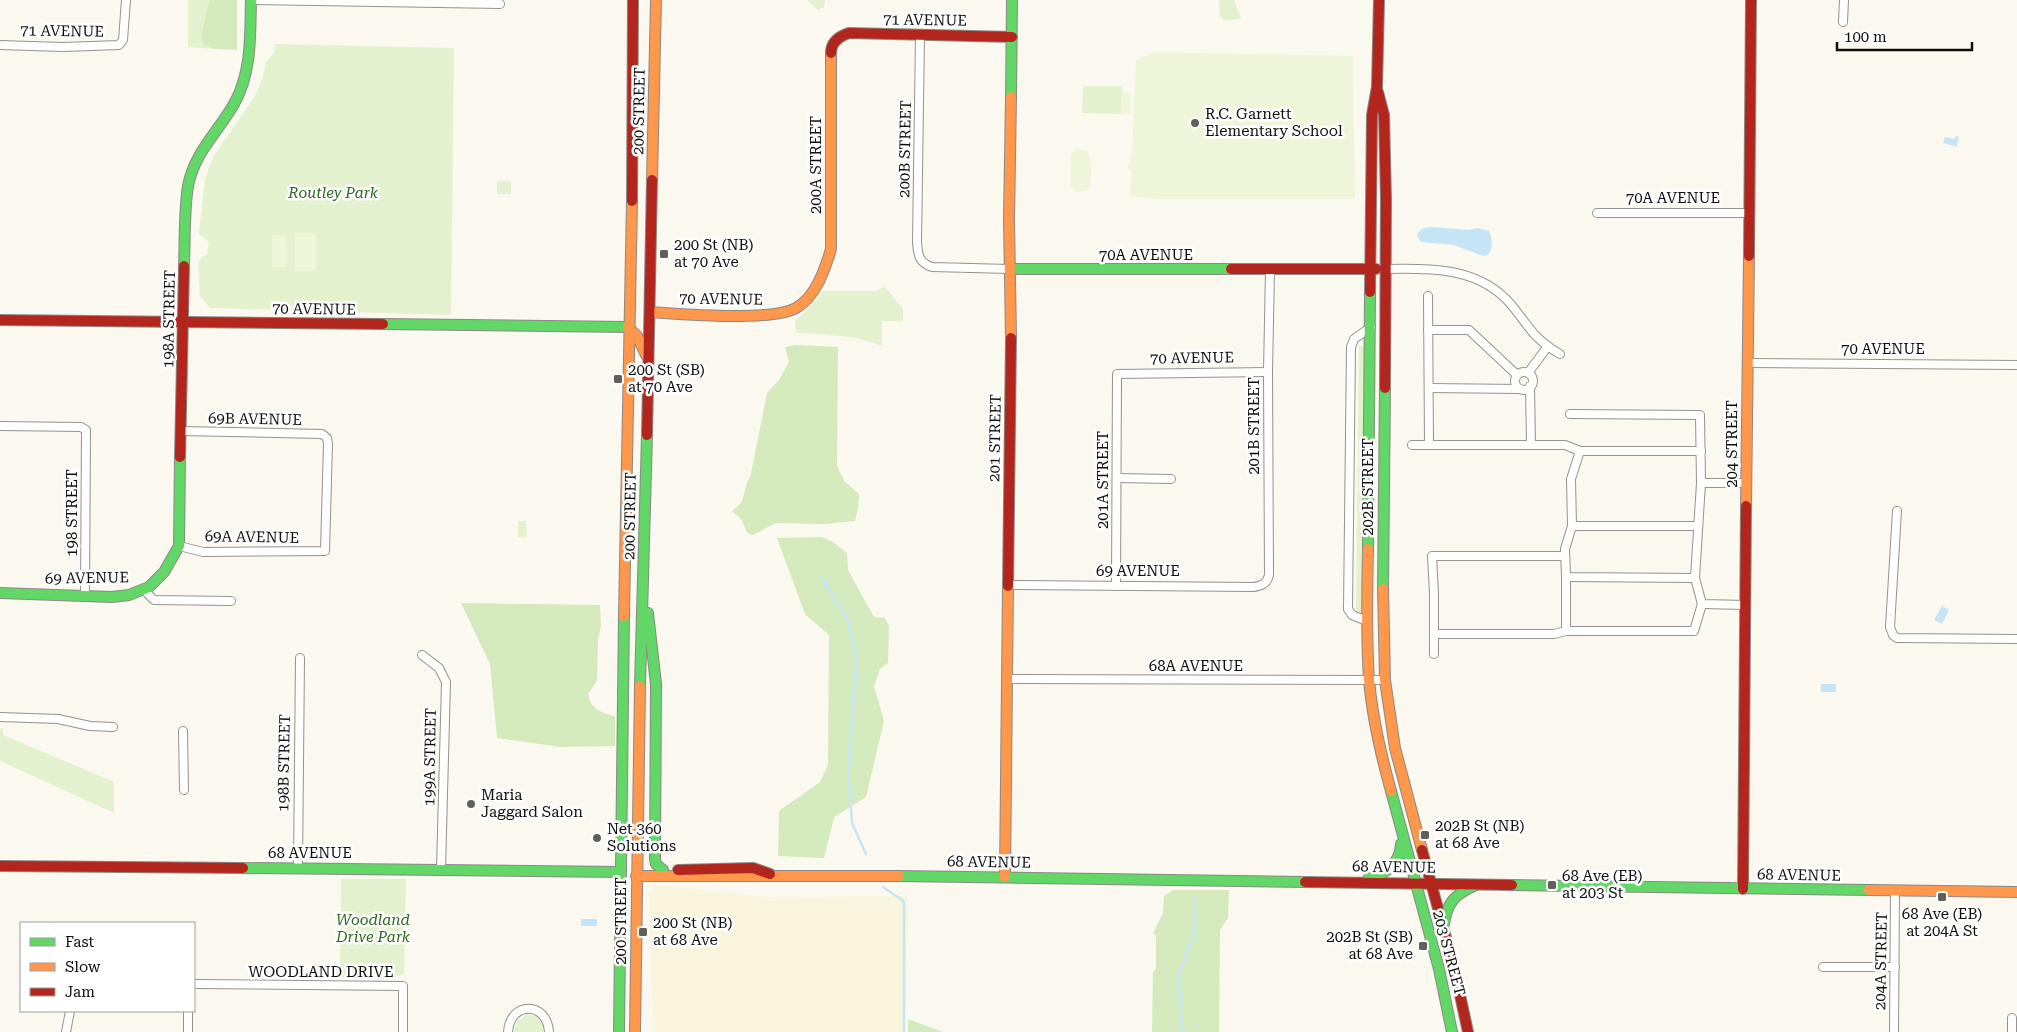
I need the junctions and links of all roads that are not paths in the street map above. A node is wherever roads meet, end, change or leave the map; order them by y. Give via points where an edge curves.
1 (126, 0) edge
2 (252, 0) edge
3 (633, 0) edge
4 (656, 0) edge
5 (1012, 0) edge
6 (1379, 0) edge
7 (1751, 0) edge
8 (1844, 0) edge
9 (339, 1) edge
10 (444, 2) edge
11 (500, 4) dead end
12 (1843, 22) dead end
13 (920, 35) junction
14 (838, 37) joint
15 (1012, 37) junction
16 (0, 45) edge
17 (1376, 87) junction
18 (1597, 213) dead end
19 (1749, 213) junction
20 (922, 262) joint
21 (1010, 269) junction
22 (1386, 269) junction
23 (1270, 270) junction
24 (1371, 270) junction
25 (813, 290) joint
26 (1428, 296) dead end
27 (650, 312) junction
28 (0, 320) edge
29 (183, 321) junction
30 (628, 327) junction
31 (1370, 327) junction
32 (1428, 330) junction
33 (1548, 346) junction
34 (1560, 354) dead end
35 (1748, 363) junction
36 (649, 364) junction
37 (2017, 364) edge
38 (1268, 372) junction
39 (1528, 373) junction
40 (1118, 374) joint
41 (1517, 375) junction
42 (1530, 386) junction
43 (1429, 388) junction
44 (1520, 389) junction
45 (1570, 414) dead end
46 (0, 426) edge
47 (181, 431) junction
48 (1412, 445) dead end
49 (1429, 445) junction
50 (1531, 445) junction
51 (1580, 451) junction
52 (1700, 451) junction
53 (1117, 478) junction
54 (1171, 479) dead end
55 (1701, 483) junction
56 (1747, 483) junction
57 (1897, 511) dead end
58 (1572, 526) junction
59 (1698, 526) junction
60 (179, 546) junction
61 (325, 552) joint
62 (1565, 556) junction
63 (1566, 577) junction
64 (1695, 578) junction
65 (644, 580) junction
66 (1267, 581) joint
67 (1008, 585) junction
68 (1116, 586) junction
69 (144, 590) junction
70 (0, 593) edge
71 (85, 596) junction
72 (231, 601) dead end
73 (1702, 604) junction
74 (1746, 605) junction
75 (1367, 621) junction
76 (1566, 631) junction
77 (1434, 634) junction
78 (2017, 640) edge
79 (1434, 654) dead end
80 (422, 655) dead end
81 (300, 658) dead end
82 (1007, 679) junction
83 (1369, 680) junction
84 (1384, 680) junction
85 (0, 717) edge
86 (113, 727) dead end
87 (183, 731) dead end
88 (184, 790) dead end
89 (1400, 829) junction
90 (0, 866) edge
91 (298, 868) junction
92 (442, 869) junction
93 (620, 872) junction
94 (771, 875) junction
95 (636, 876) junction
96 (1004, 878) junction
97 (1352, 882) junction
98 (1414, 883) junction
99 (1430, 883) junction
100 (1480, 884) junction
101 (1743, 889) junction
102 (1896, 890) junction
103 (2017, 892) edge
104 (1444, 928) junction
105 (1823, 967) dead end
106 (1895, 967) junction
107 (195, 984) edge
108 (70, 1012) edge
109 (188, 1012) edge
110 (2012, 1015) edge
111 (66, 1032) edge
112 (188, 1032) edge
113 (403, 1032) edge
114 (508, 1032) edge
115 (549, 1032) edge
116 (619, 1032) edge
117 (635, 1032) edge
118 (1452, 1032) edge
119 (1468, 1032) edge
120 (1894, 1032) edge
121 (2012, 1032) edge

1 - 16 street, 71 AVENUE via 124,35 119,45
2 - 9 street
2 - 29 street, 198A STREET via 246,75 227,115 200,152 188,186
3 - 30 street, 200 STREET
4 - 27 street, 200 STREET
5 - 15 street, 201 STREET
6 - 17 street, 202B STREET
7 - 19 street, 204 STREET
8 - 12 street
9 - 10 street
10 - 11 street
13 - 14 street, 71 AVENUE via 849,33
13 - 15 street, 71 AVENUE
13 - 20 street, 200B STREET via 917,243
14 - 25 street, 200A STREET via 831,48 831,249 826,270
15 - 21 street, 201 STREET
17 - 22 street, 202B STREET via 1384,115
17 - 24 street, 202B STREET via 1372,115
18 - 19 street, 70A AVENUE
19 - 35 street, 204 STREET
20 - 21 street, 70A AVENUE via 940,268
21 - 23 street, 70A AVENUE
21 - 67 street, 201 STREET
22 - 24 street
22 - 33 street via 1440,270 1474,278 1508,300
22 - 84 street, 202B STREET
23 - 24 street, 70A AVENUE
23 - 38 street, 201B STREET
24 - 31 street, 202B STREET
25 - 27 street, 70 AVENUE via 796,308 769,315
26 - 32 street
27 - 36 street, 200 STREET
28 - 29 street, 70 AVENUE
29 - 30 street, 70 AVENUE
29 - 47 street, 198A STREET
30 - 36 street via 642,342
30 - 93 street, 200 STREET
31 - 75 street, 202B STREET
31 - 75 street, 202B STREET via 1354,339 1351,347 1348,609 1352,615
32 - 41 street via 1469,330
32 - 43 street
33 - 34 street
33 - 39 street
35 - 37 street, 70 AVENUE
35 - 56 street, 204 STREET
36 - 65 street, 200 STREET
38 - 40 street, 70 AVENUE
38 - 66 street, 201B STREET
39 - 41 street
39 - 42 street via 1532,381
40 - 53 street, 201A STREET
41 - 44 street via 1515,382
42 - 44 street
42 - 50 street
43 - 44 street
43 - 49 street
45 - 52 street via 1700,415
46 - 71 street, 198 STREET via 81,427 86,430
47 - 60 street, 198A STREET
47 - 61 street, 69B AVENUE via 322,434 327,438
48 - 49 street
49 - 50 street
50 - 51 street via 1565,445
51 - 52 street
51 - 58 street via 1571,479
52 - 55 street
53 - 54 street
53 - 68 street, 201A STREET
55 - 56 street
55 - 59 street
56 - 74 street, 204 STREET
57 - 78 street via 1890,627 1893,635 1897,638
58 - 59 street
58 - 62 street
59 - 64 street
60 - 61 street, 69A AVENUE via 203,552
60 - 69 street, 198A STREET via 164,573
62 - 63 street
62 - 77 street via 1432,556
63 - 64 street
63 - 76 street
64 - 73 street
65 - 94 street, 68 AVENUE via 656,684 656,864 663,870 753,868
65 - 95 street, 200 STREET
66 - 68 street, 69 AVENUE via 1253,587
67 - 68 street, 69 AVENUE
67 - 82 street, 201 STREET
69 - 71 street, 69 AVENUE via 122,596
69 - 72 street, 69 AVENUE via 154,600
70 - 71 street, 69 AVENUE
73 - 74 street
73 - 76 street via 1694,631
74 - 101 street, 204 STREET
75 - 83 street, 202B STREET
76 - 77 street via 1554,634
77 - 79 street
80 - 92 street, 199A STREET via 439,668 446,682
81 - 91 street, 198B STREET
82 - 83 street, 68A AVENUE
82 - 96 street, 201 STREET
83 - 84 street, 68A AVENUE
83 - 89 street, 202B STREET via 1380,752
84 - 99 street, 202B STREET via 1395,748
85 - 86 street via 58,719
87 - 88 street
89 - 97 street via 1402,848 1399,860 1384,873
89 - 98 street, 202B STREET
90 - 91 street, 68 AVENUE
91 - 92 street, 68 AVENUE
92 - 93 street, 68 AVENUE
93 - 116 street, 200 STREET
94 - 95 street, 68 AVENUE via 754,878
94 - 96 street, 68 AVENUE
95 - 117 street, 200 STREET
96 - 97 street, 68 AVENUE
97 - 98 street, 68 AVENUE
98 - 99 street, 68 AVENUE
98 - 118 street, 203 STREET via 1439,970
99 - 100 street, 68 AVENUE
99 - 104 street, 203 STREET
100 - 101 street, 68 AVENUE
100 - 104 street via 1450,899
101 - 102 street, 68 AVENUE
102 - 103 street, 68 AVENUE
102 - 106 street, 204A STREET
104 - 119 street, 203 STREET
105 - 106 street
106 - 120 street, 204A STREET
107 - 113 street, WOODLAND DRIVE via 403,986
108 - 111 street
109 - 112 street
110 - 121 street
114 - 115 street via 512,1016 528,1009 544,1015

